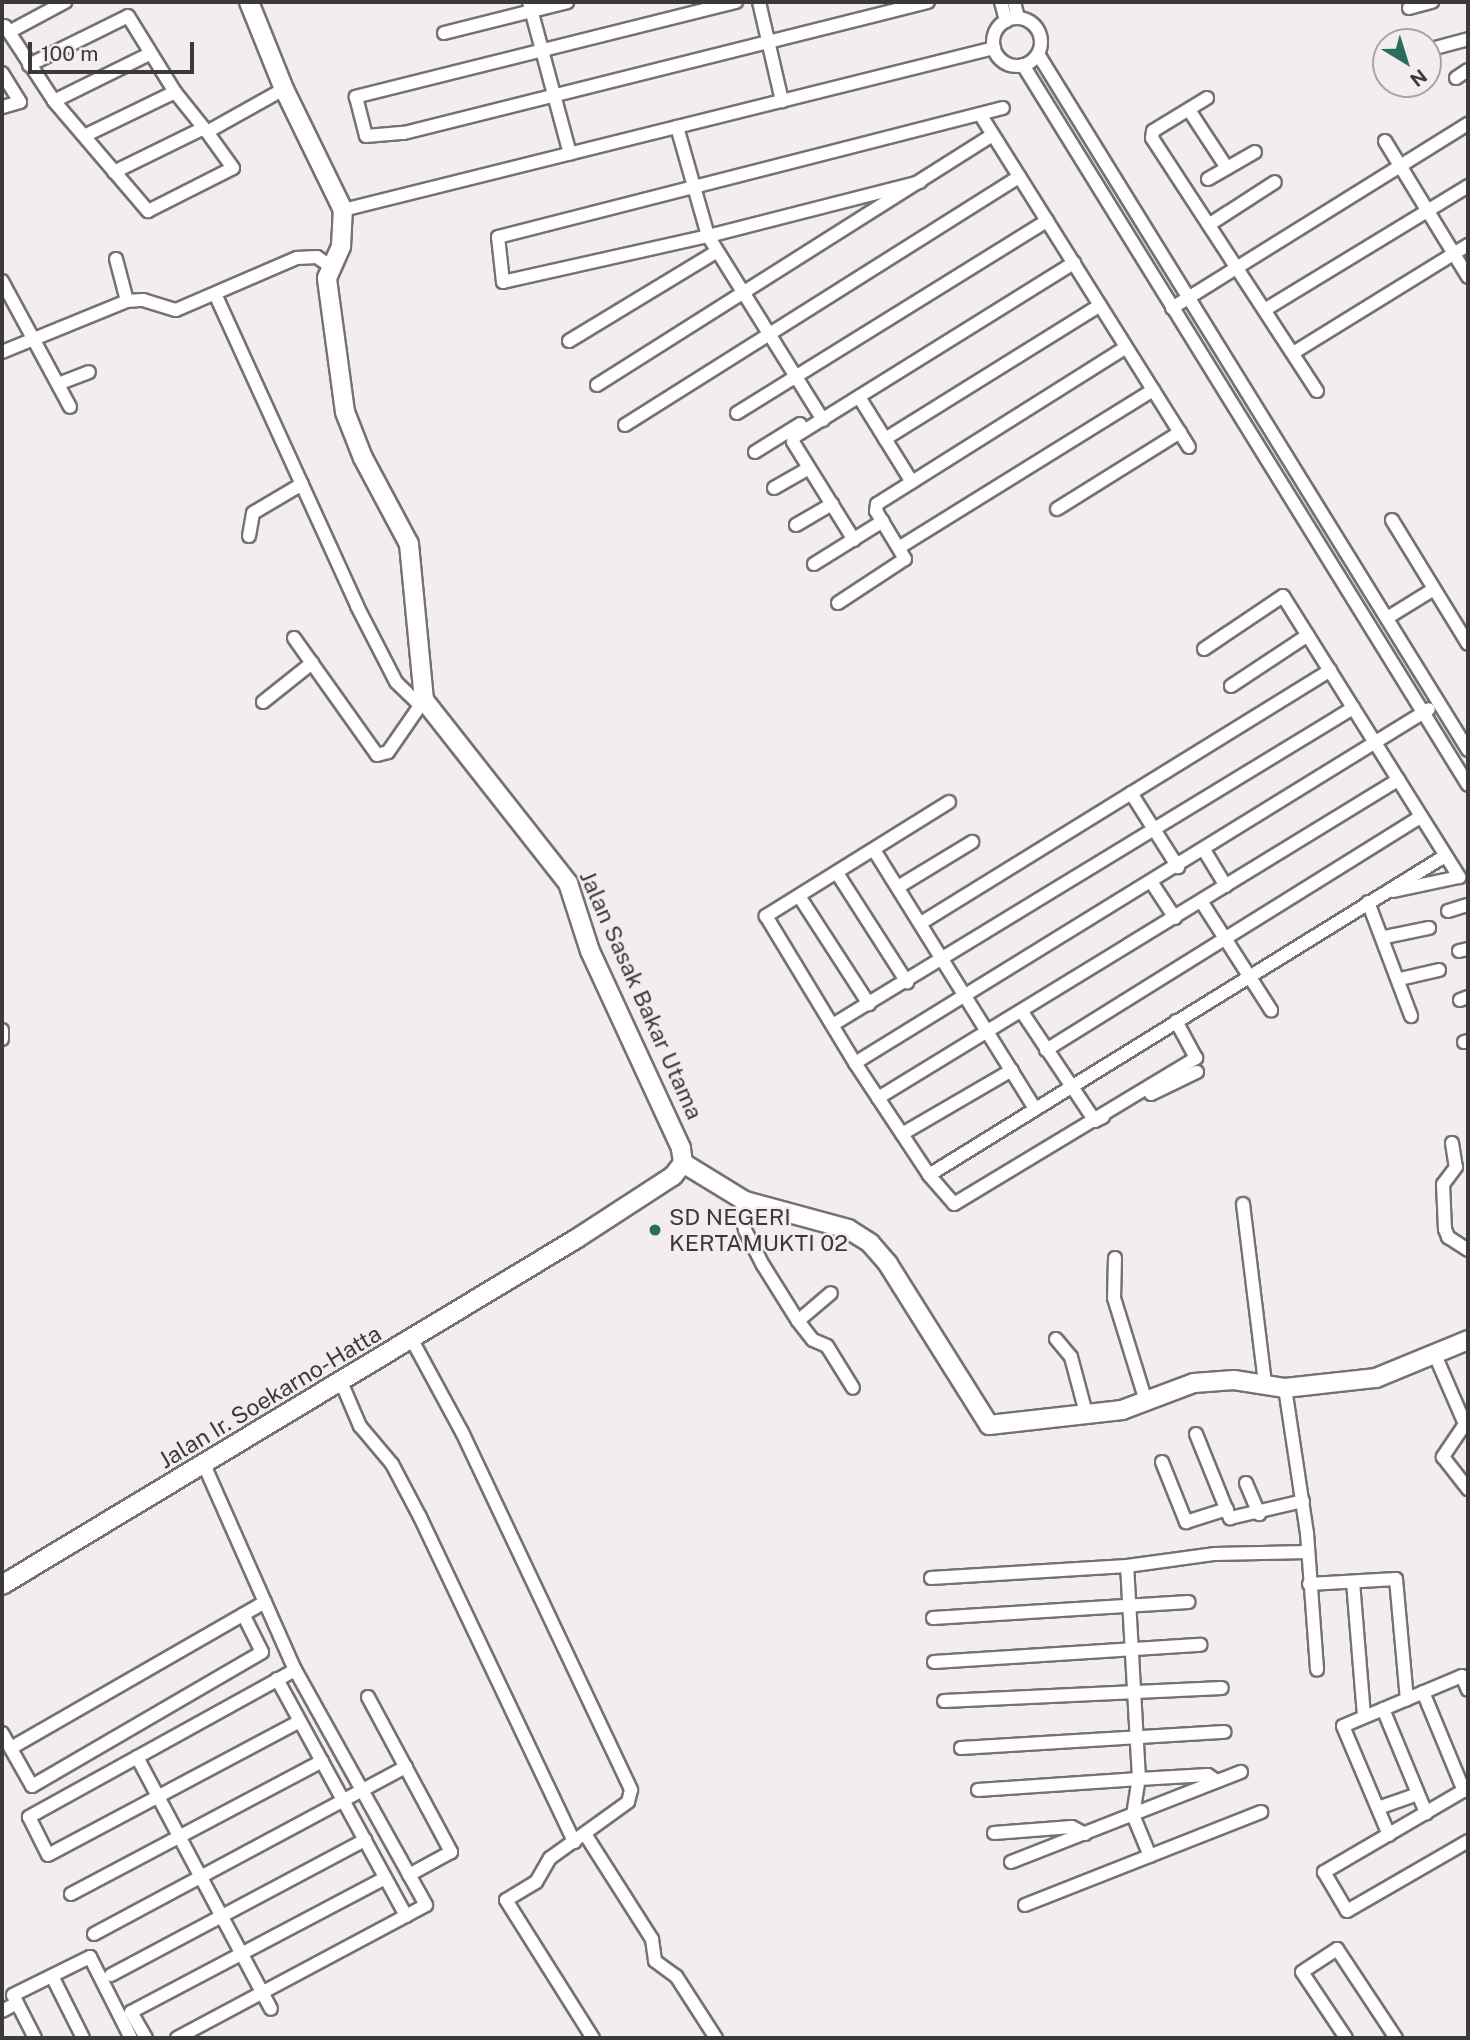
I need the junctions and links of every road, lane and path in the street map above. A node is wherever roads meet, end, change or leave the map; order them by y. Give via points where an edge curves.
1 (65, 2) edge
2 (249, 2) edge
3 (567, 2) edge
4 (736, 2) edge
5 (759, 2) edge
6 (928, 2) edge
7 (1001, 2) edge
8 (1014, 2) edge
9 (1432, 2) edge
10 (530, 6) edge
11 (1409, 8) dead end
12 (1012, 19) junction
13 (443, 33) dead end
14 (1468, 39) edge
15 (770, 42) junction
16 (1442, 46) edge
17 (994, 48) junction
18 (544, 50) junction
19 (149, 54) junction
20 (1038, 54) junction
21 (29, 65) junction
22 (1023, 65) junction
23 (1468, 70) edge
24 (2, 73) edge
25 (1455, 78) dead end
26 (284, 89) junction
27 (175, 92) junction
28 (556, 97) junction
29 (1207, 98) dead end
30 (54, 101) junction
31 (782, 101) junction
32 (2, 107) edge
33 (1003, 108) dead end
34 (1189, 110) junction
35 (980, 114) junction
36 (1468, 124) edge
37 (677, 127) junction
38 (205, 130) junction
39 (86, 135) junction
40 (993, 135) junction
41 (1385, 141) dead end
42 (1255, 152) dead end
43 (570, 154) junction
44 (1400, 166) junction
45 (1227, 168) junction
46 (114, 172) junction
47 (1020, 177) junction
48 (1208, 179) dead end
49 (920, 182) junction
50 (1275, 182) dead end
51 (692, 184) junction
52 (1468, 186) edge
53 (343, 210) junction
54 (1428, 211) junction
55 (1047, 221) junction
56 (1210, 224) junction
57 (708, 236) junction
58 (1468, 245) edge
59 (716, 251) junction
60 (1454, 254) junction
61 (116, 260) dead end
62 (333, 261) junction
63 (1074, 263) junction
64 (1238, 265) junction
65 (1468, 277) edge
66 (2, 281) edge
67 (743, 293) junction
68 (216, 296) junction
69 (1188, 298) junction
70 (127, 301) junction
71 (1100, 305) junction
72 (1172, 308) junction
73 (1266, 309) junction
74 (769, 334) junction
75 (37, 340) junction
76 (569, 341) dead end
77 (1126, 347) junction
78 (2, 352) edge
79 (1293, 353) junction
80 (89, 372) dead end
81 (796, 377) junction
82 (58, 384) junction
83 (597, 385) dead end
84 (1153, 390) junction
85 (1317, 391) dead end
86 (859, 397) junction
87 (70, 407) dead end
88 (737, 413) dead end
89 (820, 416) junction
90 (625, 425) dead end
91 (1180, 432) junction
92 (885, 439) junction
93 (1189, 447) dead end
94 (755, 452) dead end
95 (809, 468) junction
96 (912, 482) junction
97 (302, 484) junction
98 (774, 488) dead end
99 (832, 504) junction
100 (1058, 509) dead end
101 (1392, 520) dead end
102 (883, 522) junction
103 (796, 525) dead end
104 (249, 536) dead end
105 (854, 540) junction
106 (900, 547) junction
107 (814, 565) dead end
108 (1434, 589) junction
109 (838, 603) dead end
110 (1387, 618) junction
111 (1308, 635) junction
112 (294, 638) dead end
113 (1468, 644) edge
114 (1204, 649) dead end
115 (312, 663) junction
116 (1330, 670) junction
117 (1231, 686) dead end
118 (263, 702) dead end
119 (1438, 703) junction
120 (426, 705) junction
121 (1353, 708) junction
122 (1423, 713) junction
123 (1376, 744) junction
124 (1468, 750) edge
125 (1398, 780) junction
126 (1468, 785) edge
127 (1131, 793) junction
128 (949, 802) dead end
129 (1421, 817) junction
130 (1155, 830) junction
131 (972, 842) dead end
132 (874, 850) junction
133 (1204, 850) junction
134 (1445, 856) junction
135 (1178, 867) junction
136 (836, 873) junction
137 (1152, 883) junction
138 (1226, 886) junction
139 (898, 887) junction
140 (1384, 893) junction
141 (799, 896) junction
142 (1201, 901) junction
143 (1368, 902) junction
144 (1468, 905) edge
145 (1448, 911) dead end
146 (1175, 918) junction
147 (921, 923) junction
148 (1429, 928) dead end
149 (1385, 937) junction
150 (1226, 940) junction
151 (944, 960) junction
152 (1439, 970) dead end
153 (1250, 978) junction
154 (1400, 979) junction
155 (906, 982) junction
156 (968, 997) junction
157 (869, 1004) junction
158 (1271, 1010) dead end
159 (1022, 1012) junction
160 (1411, 1016) dead end
161 (1176, 1021) junction
162 (834, 1024) junction
163 (2, 1030) edge
164 (990, 1032) junction
165 (2, 1039) edge
166 (1046, 1050) junction
167 (855, 1063) junction
168 (1012, 1070) junction
169 (1197, 1072) dead end
170 (1070, 1085) junction
171 (878, 1098) junction
172 (1034, 1107) junction
173 (1095, 1121) junction
174 (902, 1134) junction
175 (1452, 1143) dead end
176 (683, 1163) junction
177 (929, 1175) junction
178 (745, 1201) junction
179 (1243, 1204) dead end
180 (1468, 1250) edge
181 (1115, 1258) dead end
182 (831, 1293) dead end
183 (798, 1321) junction
184 (1056, 1339) dead end
185 (412, 1340) junction
186 (1468, 1340) edge
187 (1435, 1356) junction
188 (1265, 1382) junction
189 (342, 1384) junction
190 (853, 1388) dead end
191 (1285, 1388) junction
192 (1145, 1398) junction
193 (1086, 1413) junction
194 (1196, 1434) dead end
195 (1162, 1462) dead end
196 (204, 1465) junction
197 (1246, 1483) dead end
198 (1468, 1489) edge
199 (1303, 1501) junction
200 (1227, 1509) junction
201 (1259, 1514) junction
202 (1307, 1542) junction
203 (1127, 1566) junction
204 (931, 1578) dead end
205 (1353, 1582) junction
206 (1309, 1584) junction
207 (2, 1585) edge
208 (265, 1602) junction
209 (1188, 1602) dead end
210 (1129, 1606) junction
211 (243, 1614) junction
212 (933, 1618) dead end
213 (1200, 1645) dead end
214 (1131, 1648) junction
215 (934, 1662) dead end
216 (295, 1670) junction
217 (1317, 1670) dead end
218 (277, 1679) junction
219 (1222, 1688) dead end
220 (1468, 1690) edge
221 (1135, 1692) junction
222 (1423, 1692) junction
223 (368, 1697) dead end
224 (1407, 1699) junction
225 (944, 1701) dead end
226 (1383, 1709) junction
227 (1364, 1717) junction
228 (300, 1721) junction
229 (1224, 1732) dead end
230 (2, 1733) edge
231 (1136, 1736) junction
232 (11, 1748) junction
233 (961, 1748) dead end
234 (137, 1757) junction
235 (322, 1762) junction
236 (406, 1767) junction
237 (1241, 1772) dead end
238 (1139, 1779) junction
239 (1217, 1781) junction
240 (978, 1790) dead end
241 (1466, 1790) edge
242 (362, 1791) junction
243 (1418, 1794) junction
244 (158, 1797) junction
245 (343, 1801) junction
246 (1378, 1808) junction
247 (1261, 1812) dead end
248 (1426, 1813) junction
249 (1133, 1815) junction
250 (994, 1833) dead end
251 (1085, 1834) junction
252 (1389, 1835) junction
253 (179, 1837) junction
254 (579, 1838) junction
255 (365, 1840) junction
256 (1468, 1841) edge
257 (1150, 1856) junction
258 (1011, 1862) dead end
259 (409, 1875) junction
260 (201, 1877) junction
261 (385, 1878) junction
262 (71, 1894) dead end
263 (1025, 1905) dead end
264 (222, 1916) junction
265 (406, 1916) junction
266 (94, 1934) dead end
267 (242, 1954) junction
268 (111, 1975) dead end
269 (52, 1976) junction
270 (262, 1992) junction
271 (17, 2004) junction
272 (271, 2009) dead end
273 (2, 2011) edge
274 (35, 2038) edge
275 (83, 2038) edge
276 (131, 2038) edge
277 (146, 2038) edge
278 (177, 2038) edge
279 (593, 2038) edge
280 (716, 2038) edge
281 (1346, 2038) edge
282 (1396, 2038) edge

1 - 21 street via 7,29
2 - 26 main road
3 - 10 street
4 - 18 street
5 - 15 street
6 - 15 street
7 - 12 street
8 - 12 street
9 - 11 street
10 - 13 street
10 - 18 street
12 - 17 street via 994,35
12 - 20 street via 1038,30
14 - 16 street
15 - 28 street
15 - 31 street
17 - 22 street via 1005,62
17 - 31 street
18 - 28 street
18 - 28 street via 356,97 366,136 398,134
19 - 21 street via 128,16
19 - 27 street
19 - 30 street
20 - 22 street
20 - 69 street
21 - 30 street
22 - 72 street
23 - 25 street
24 - 32 street via 20,102
26 - 38 street
26 - 53 main road
27 - 38 street
27 - 39 street
28 - 43 street
29 - 34 street
30 - 39 street
31 - 37 street
33 - 35 street
34 - 45 street
34 - 56 street via 1153,131 1152,138
35 - 40 street
35 - 51 street
36 - 44 street
37 - 43 street
37 - 51 street
38 - 46 street
38 - 46 street via 233,169 148,211
39 - 46 street
40 - 47 street
40 - 49 street
41 - 44 street
42 - 45 street
43 - 53 street
44 - 54 street
44 - 64 street
45 - 48 street
47 - 55 street
47 - 74 street
49 - 57 street
49 - 67 street
50 - 56 street
51 - 57 street
51 - 57 street via 499,237 503,283
52 - 54 street
53 - 62 main road
54 - 60 street
54 - 73 street
55 - 63 street
55 - 81 street
56 - 64 street
57 - 59 street
58 - 60 street
59 - 67 street
59 - 76 street
60 - 65 street
60 - 79 street
61 - 70 street
62 - 68 street via 297,258
62 - 120 main road via 327,278 352,436 411,553
63 - 71 street
63 - 86 street
64 - 69 street
64 - 73 street
66 - 75 street
67 - 74 street
67 - 83 street
68 - 70 street via 176,310 143,300
68 - 97 street
69 - 72 street
69 - 110 street
70 - 75 street
71 - 77 street
71 - 92 street
72 - 122 street
73 - 79 street
74 - 81 street
74 - 90 street
75 - 78 street
75 - 82 street
77 - 84 street
77 - 96 street
79 - 85 street
80 - 82 street
81 - 88 street
81 - 89 street
82 - 87 street
84 - 91 street
84 - 106 street
86 - 89 street
86 - 92 street
89 - 94 street
89 - 95 street via 792,439
91 - 93 street
91 - 100 street
92 - 96 street
95 - 98 street
95 - 99 street
96 - 102 street via 877,504
97 - 104 street via 253,513
97 - 120 street via 396,682
99 - 103 street
99 - 105 street
101 - 108 street
102 - 105 street
102 - 106 street
105 - 107 street
106 - 109 street via 904,561
108 - 110 street
108 - 113 street
110 - 119 street
111 - 114 street via 1283,596
111 - 116 street
111 - 117 street
112 - 115 street
115 - 118 street
115 - 120 street via 380,756
116 - 121 street
116 - 127 street
119 - 122 street
119 - 124 street
120 - 176 main road, Jalan Sasak Bakar Utama via 568,883 590,951 681,1148
121 - 123 street
121 - 130 street
122 - 123 street
122 - 126 street
123 - 125 street
123 - 133 street
125 - 129 street
125 - 138 street
127 - 130 street
127 - 147 street
128 - 132 street
129 - 134 street
129 - 150 street
130 - 135 street
130 - 151 street
131 - 139 street
132 - 136 street
132 - 139 street
133 - 135 street
133 - 138 street
134 - 140 street
134 - 140 street via 1459,877
135 - 137 street
136 - 141 street
136 - 155 street
137 - 146 street
137 - 156 street
138 - 142 street
139 - 147 street
140 - 143 street
141 - 157 street
141 - 162 street via 766,916
142 - 146 street
142 - 150 street
143 - 149 street
143 - 153 street
144 - 145 street
146 - 159 street
147 - 151 street
148 - 149 street
149 - 154 street
150 - 153 street
150 - 166 street
151 - 155 street
151 - 156 street
152 - 154 street
153 - 158 street
153 - 161 street
154 - 160 street
155 - 157 street
156 - 164 street
156 - 167 street
157 - 162 street
159 - 164 street
159 - 166 street
161 - 170 street
161 - 173 street via 1196,1058
162 - 167 street
163 - 165 street
164 - 168 street
164 - 171 street
166 - 170 street
167 - 171 street
168 - 172 street
168 - 174 street
169 - 173 street
170 - 172 street
170 - 173 street
171 - 174 street
172 - 177 street
173 - 177 street via 954,1204
174 - 177 street
175 - 180 street via 1456,1167 1443,1184 1445,1229 1448,1237
176 - 178 main road
176 - 185 main road, Jalan Ir. Soekarno-Hatta via 673,1176 569,1244
178 - 183 street via 741,1211 745,1230
178 - 193 main road via 848,1229 870,1243 922,1317 986,1424 1009,1425
179 - 188 street
181 - 192 street via 1114,1298
182 - 183 street
183 - 190 street via 813,1340 827,1346
184 - 193 street via 1071,1357
185 - 189 main road, Jalan Ir. Soekarno-Hatta
185 - 254 street via 462,1432 630,1785 628,1802
186 - 187 main road
187 - 191 main road via 1376,1378
187 - 198 street via 1465,1424 1443,1457
188 - 191 main road
188 - 192 main road via 1194,1383
189 - 196 main road, Jalan Ir. Soekarno-Hatta
189 - 254 street via 360,1426 392,1464 420,1517
191 - 199 street
192 - 193 main road via 1122,1410
194 - 200 street
195 - 200 street via 1186,1522
196 - 207 main road, Jalan Ir. Soekarno-Hatta
196 - 208 street
197 - 201 street
199 - 201 street
199 - 202 street
200 - 201 street via 1230,1518
202 - 203 street
202 - 206 street
203 - 204 street
203 - 210 street
205 - 206 street
205 - 224 street via 1398,1582
205 - 227 street
206 - 217 street
208 - 211 street
208 - 216 street
209 - 210 street
210 - 212 street
210 - 214 street
211 - 232 street
211 - 232 street via 262,1652 32,1786
213 - 214 street
214 - 215 street
214 - 221 street
216 - 218 street
216 - 242 street
218 - 228 street
218 - 234 street
219 - 221 street
220 - 222 street via 1462,1676
221 - 225 street
221 - 231 street
222 - 224 street
222 - 241 street
223 - 236 street
224 - 226 street
226 - 227 street
226 - 243 street
227 - 246 street via 1343,1726
228 - 235 street
228 - 244 street
229 - 231 street
230 - 232 street
231 - 233 street
231 - 238 street
234 - 244 street
234 - 244 street via 29,1817 48,1855
235 - 245 street
235 - 253 street
236 - 242 street
236 - 259 street via 451,1852
237 - 239 street
238 - 239 street via 1208,1775
238 - 240 street
238 - 249 street
239 - 249 street
241 - 248 street
242 - 245 street
242 - 259 street
243 - 246 street
243 - 248 street
244 - 253 street
245 - 255 street
245 - 260 street
246 - 252 street
247 - 257 street
248 - 252 street
249 - 251 street
249 - 257 street
250 - 251 street via 1072,1827
251 - 258 street
252 - 256 street via 1324,1872 1347,1911
253 - 260 street
253 - 262 street
254 - 279 street via 550,1858 536,1882 511,1895 506,1904
254 - 280 street via 652,1939 655,1961 676,1976
255 - 261 street
255 - 264 street
257 - 263 street
259 - 265 street via 426,1905
260 - 264 street
260 - 266 street
261 - 265 street
261 - 267 street
264 - 267 street
264 - 268 street
265 - 270 street
267 - 270 street
267 - 277 street via 131,2012
269 - 271 street via 13,1995
269 - 275 street
269 - 276 street via 90,1957
270 - 272 street
270 - 278 street
271 - 273 street
271 - 274 street
281 - 282 street via 1302,1972 1338,1949

